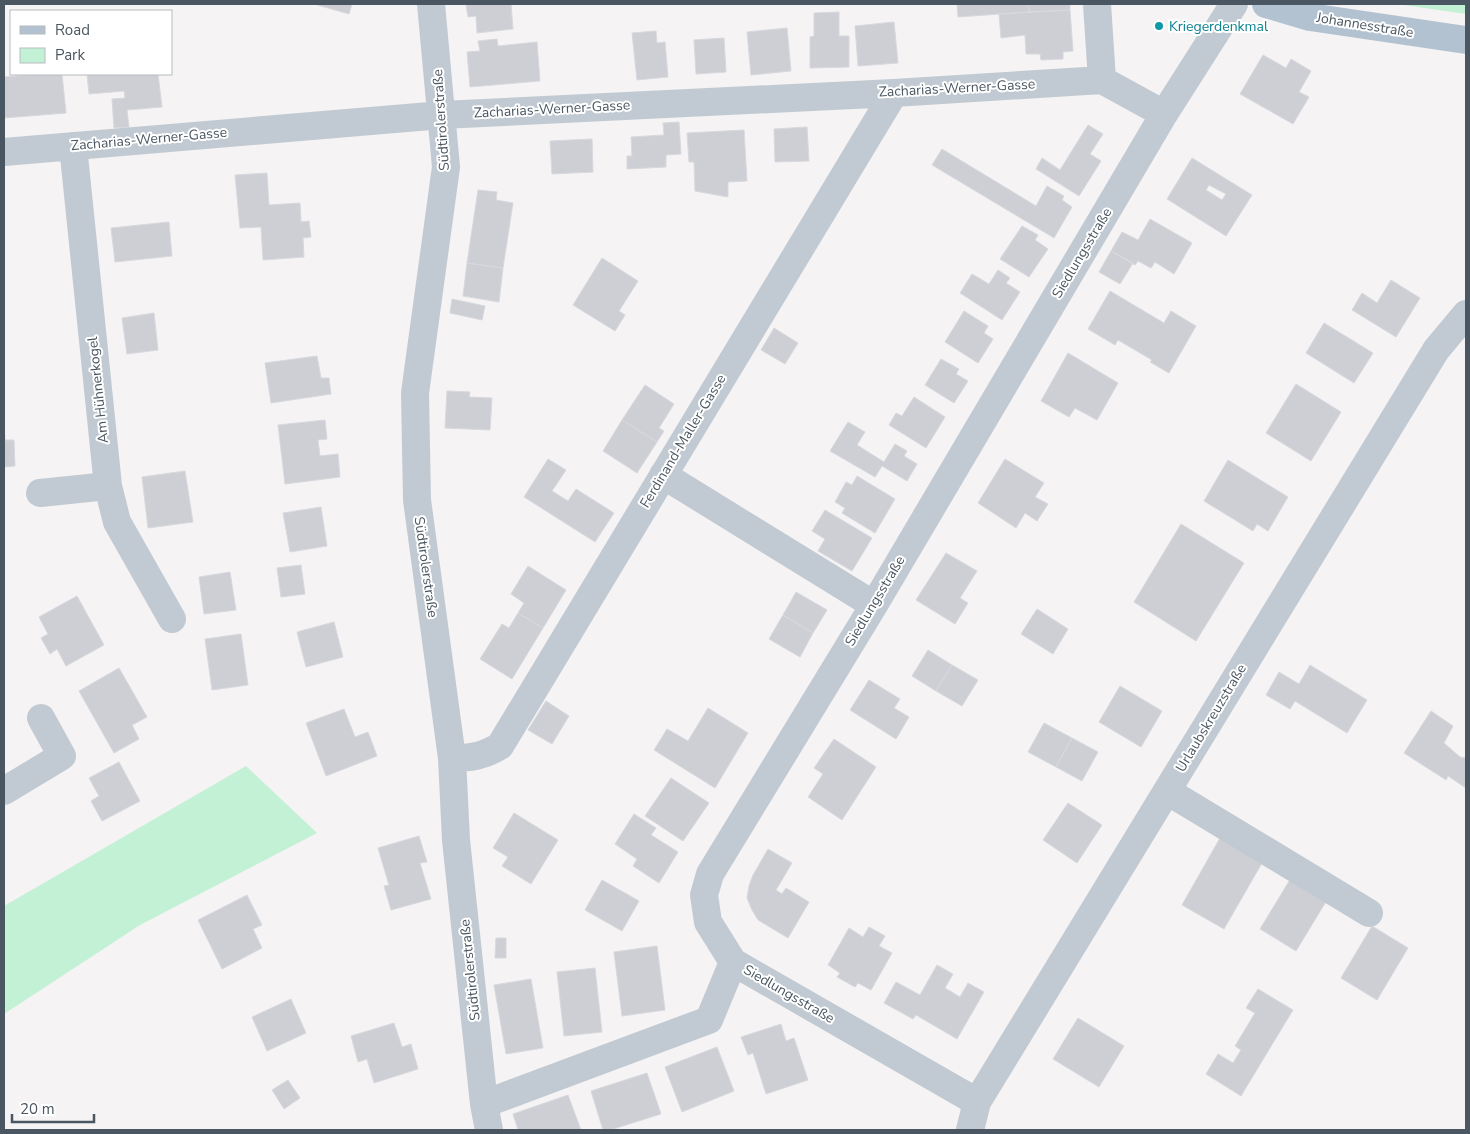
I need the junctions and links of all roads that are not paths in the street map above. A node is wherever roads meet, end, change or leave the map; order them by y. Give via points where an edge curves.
1 (431, 4) edge
2 (1097, 4) edge
3 (1234, 4) edge
4 (1266, 4) edge
5 (1466, 40) edge
6 (1102, 80) junction
7 (894, 93) junction
8 (1164, 114) junction
9 (442, 115) junction
10 (73, 146) junction
11 (4, 152) edge
12 (1466, 314) edge
13 (663, 474) junction
14 (108, 486) junction
15 (40, 492) dead end
16 (874, 605) junction
17 (172, 619) dead end
18 (41, 718) dead end
19 (452, 758) junction
20 (4, 791) edge
21 (1167, 791) junction
22 (1369, 913) dead end
23 (733, 962) junction
24 (976, 1102) junction
25 (484, 1104) junction
26 (490, 1130) edge
27 (970, 1130) edge

1 - 9 street, Südtirolerstraße
2 - 6 street
3 - 8 street, Siedlungsstraße
4 - 5 main road, Johannesstraße via 1310,17
6 - 7 street, Zacharias-Werner-Gasse
6 - 8 street
7 - 9 street, Zacharias-Werner-Gasse
7 - 13 street, Ferdinand-Maller-Gasse
8 - 16 street, Siedlungsstraße
9 - 10 street, Zacharias-Werner-Gasse
9 - 19 street, Südtirolerstraße via 446,167 415,402 417,500
10 - 11 street, Zacharias-Werner-Gasse
10 - 14 street, Am Hühnerkogel
12 - 21 street, Urlaubskreuzstraße via 1436,350
13 - 16 street
13 - 19 street, Ferdinand-Maller-Gasse via 500,746 487,754
14 - 15 street
14 - 17 street, Am Hühnerkogel via 117,522
16 - 23 street, Siedlungsstraße via 710,874 704,896 708,922
18 - 20 street via 62,756
19 - 25 street, Südtirolerstraße via 456,840
21 - 22 street
21 - 24 street, Urlaubskreuzstraße
23 - 24 street, Siedlungsstraße
23 - 25 street via 708,1020
24 - 27 street, Urlaubskreuzstraße
25 - 26 street, Südtirolerstraße

